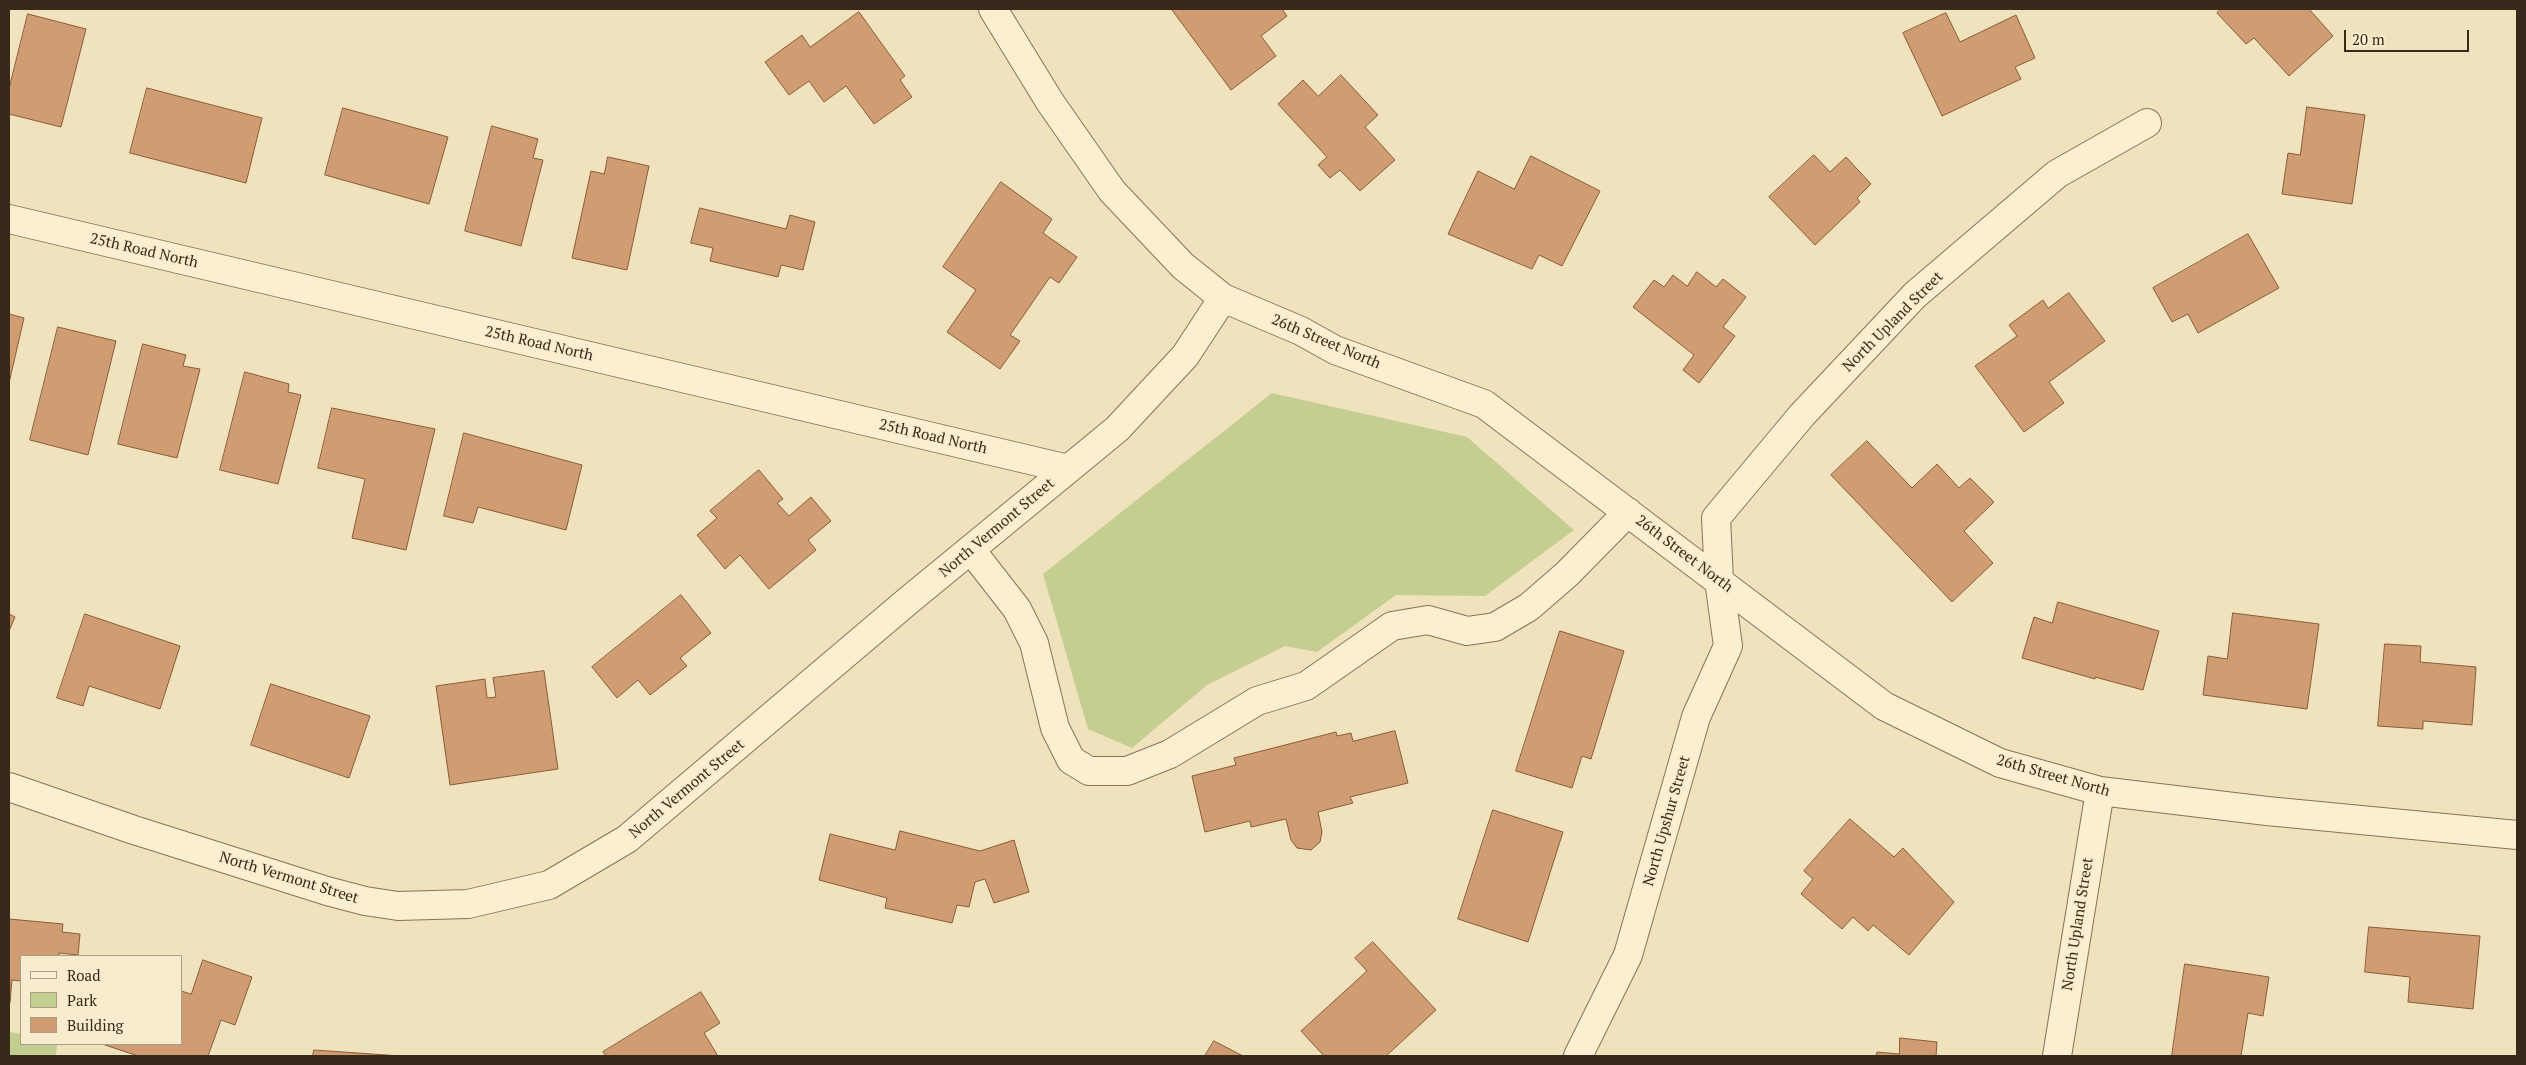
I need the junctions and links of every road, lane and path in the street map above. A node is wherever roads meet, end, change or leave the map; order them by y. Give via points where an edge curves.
1 (993, 9) edge
2 (2147, 123) dead end
3 (9, 219) edge
4 (1223, 298) junction
5 (1068, 469) junction
6 (1628, 512) junction
7 (971, 550) junction
8 (1719, 580) junction
9 (9, 787) edge
10 (2100, 791) junction
11 (2517, 835) edge
12 (1578, 1056) edge
13 (2057, 1056) edge

1 - 4 street, 26th Street North via 1050,102 1112,190 1183,266
2 - 8 street, North Upland Street via 2057,174 1915,296 1809,408 1716,518
3 - 5 street, 25th Road North
4 - 5 street, North Vermont Street via 1185,356 1117,429
4 - 6 street, 26th Street North via 1301,331 1335,350 1484,404
5 - 7 street, North Vermont Street
6 - 7 street via 1529,607 1495,627 1467,631 1428,620 1392,626 1306,686 1257,702 1170,754 1127,771 1089,771 1071,760 1055,728 1034,643 1017,609
6 - 8 street, 26th Street North
7 - 9 street, North Vermont Street via 627,839 549,885 502,898 433,907 366,901 143,833
8 - 10 street, 26th Street North via 1884,706 2000,763
8 - 12 street, North Upshur Street via 1728,646 1696,717 1628,955
10 - 11 street, 26th Street North
10 - 13 street, North Upland Street

